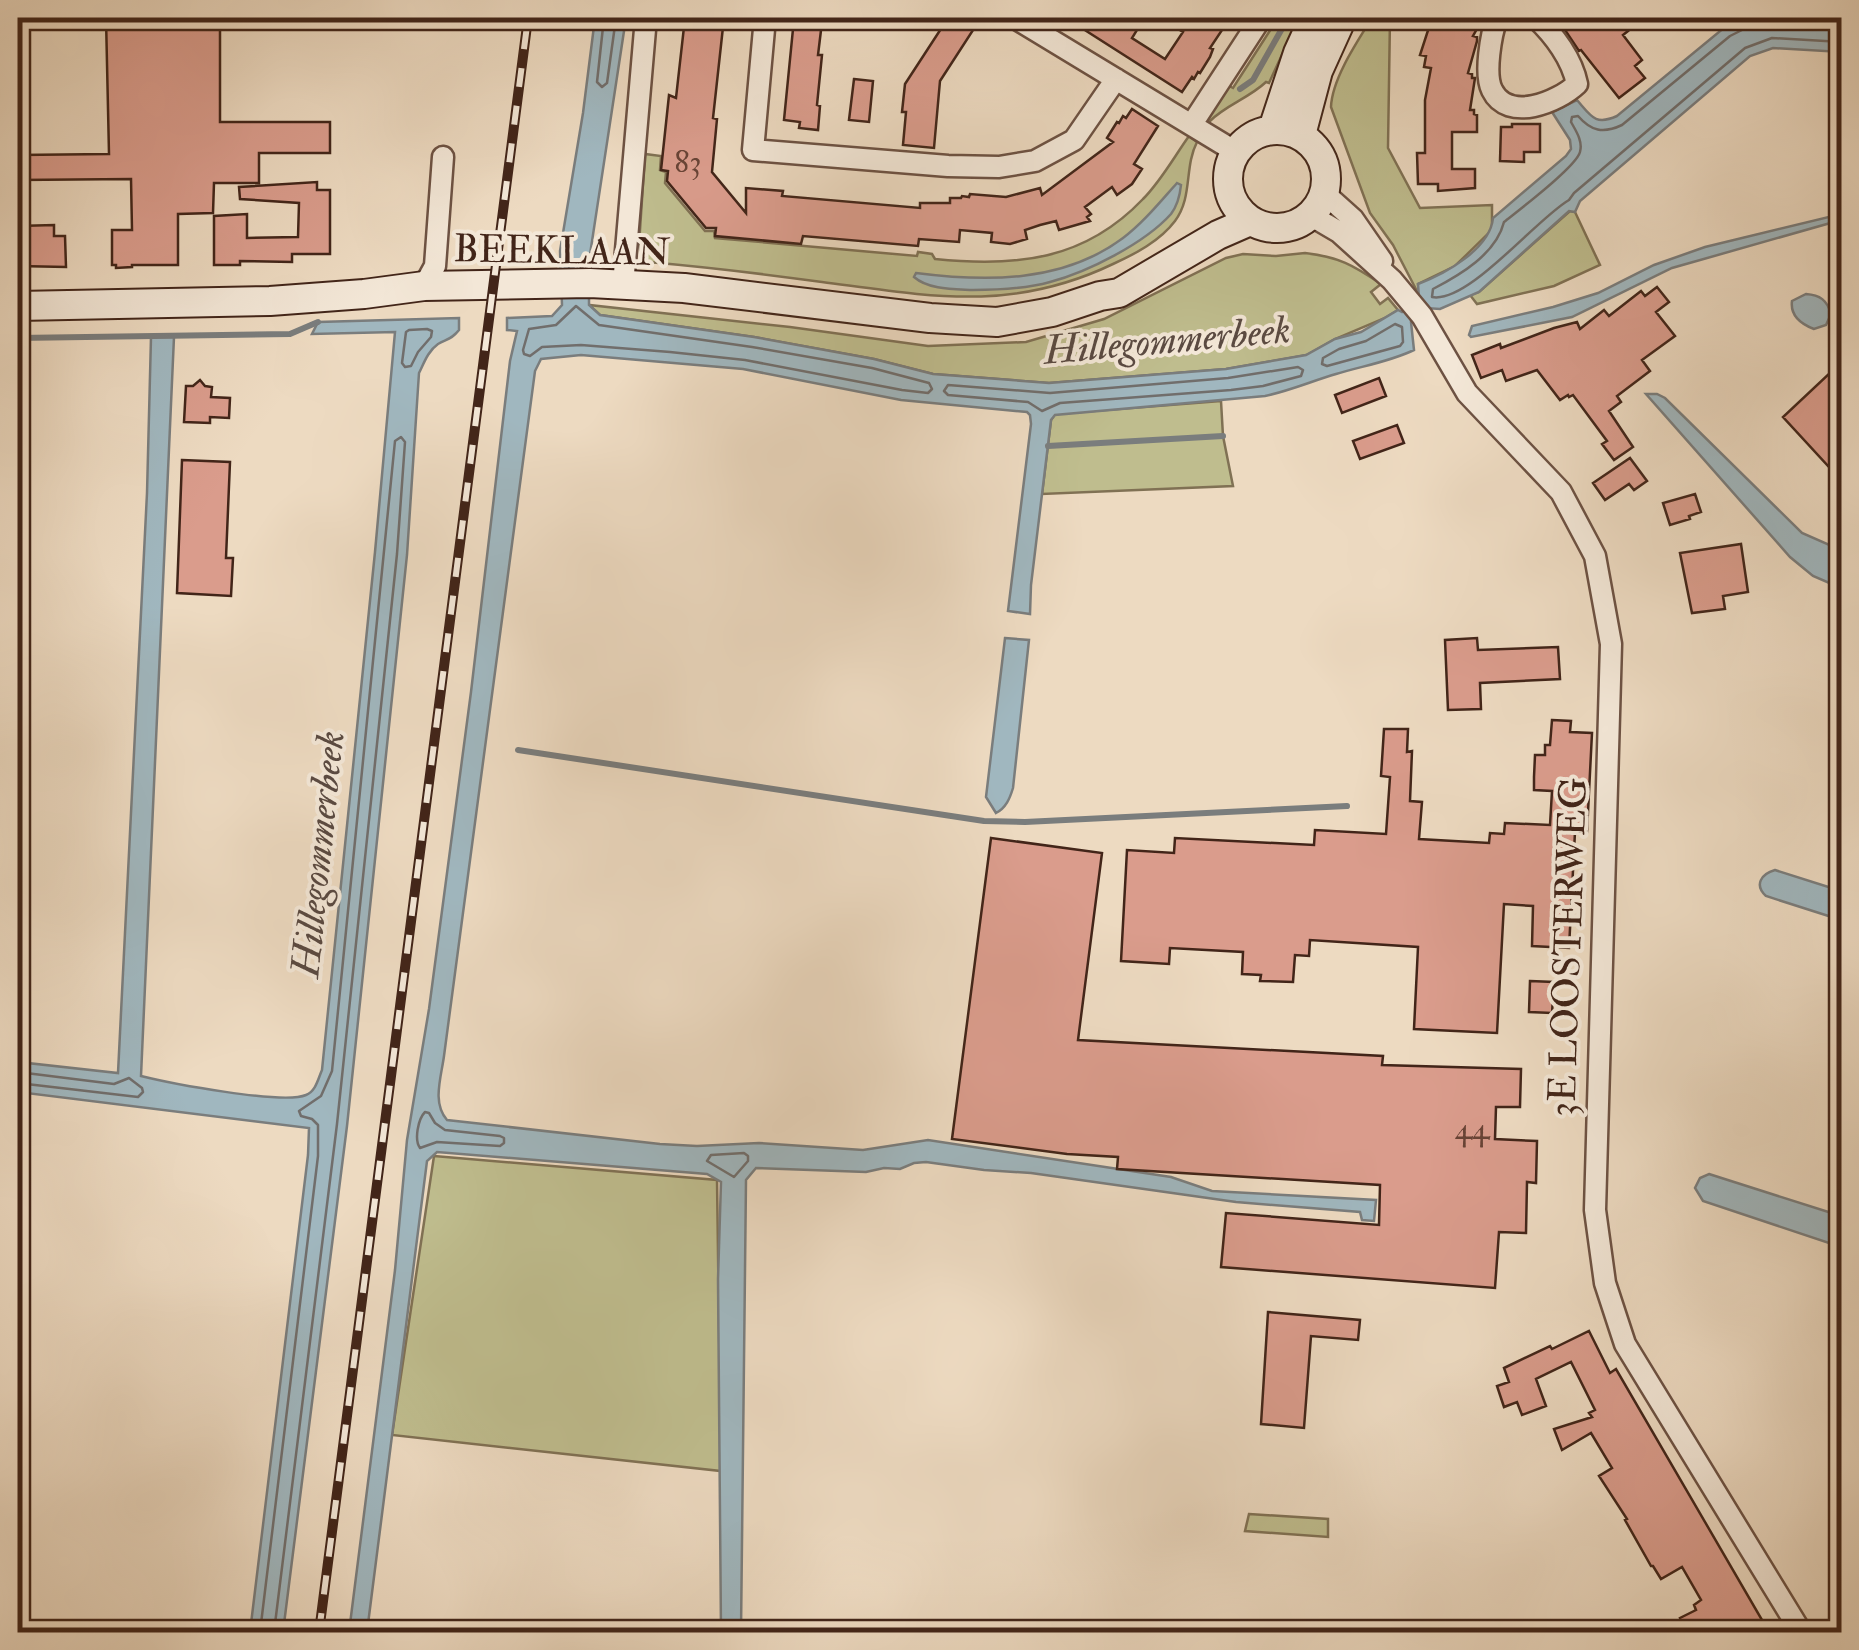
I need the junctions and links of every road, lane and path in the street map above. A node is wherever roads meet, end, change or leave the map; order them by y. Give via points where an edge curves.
1 (646, 18) edge
2 (765, 18) edge
3 (1015, 18) edge
4 (1261, 18) edge
5 (1314, 18) edge
6 (1342, 18) edge
7 (1497, 18) edge
8 (1536, 18) edge
9 (1116, 78) junction
10 (1192, 124) junction
11 (1287, 132) junction
12 (1236, 152) junction
13 (442, 157) dead end
14 (1229, 193) junction
15 (1317, 204) junction
16 (1250, 221) junction
17 (623, 285) junction
18 (424, 286) junction
19 (1100, 296) junction
20 (18, 306) edge
21 (1800, 1632) edge

1 - 17 street
2 - 9 street via 753,150 948,166 1035,162 1074,140
3 - 9 street
4 - 10 street
5 - 11 main road via 1298,53
6 - 11 main road
7 - 8 street via 1492,91 1502,101 1533,107 1577,84 1574,69
9 - 10 street
10 - 12 street
11 - 12 main road via 1250,138
11 - 15 main road via 1315,147 1324,163
12 - 14 main road
13 - 18 street via 435,266
14 - 16 main road
14 - 19 main road, BEEKLAAN via 1171,250
15 - 16 main road via 1297,224 1281,229
15 - 21 street, 3E LOOSTERWEG via 1392,280 1467,393 1561,492 1595,556 1610,644 1595,1210 1605,1283 1625,1344
16 - 19 main road, BEEKLAAN via 1119,293
17 - 18 main road, BEEKLAAN
17 - 19 main road, BEEKLAAN via 997,322
18 - 20 main road, BEEKLAAN via 270,301

